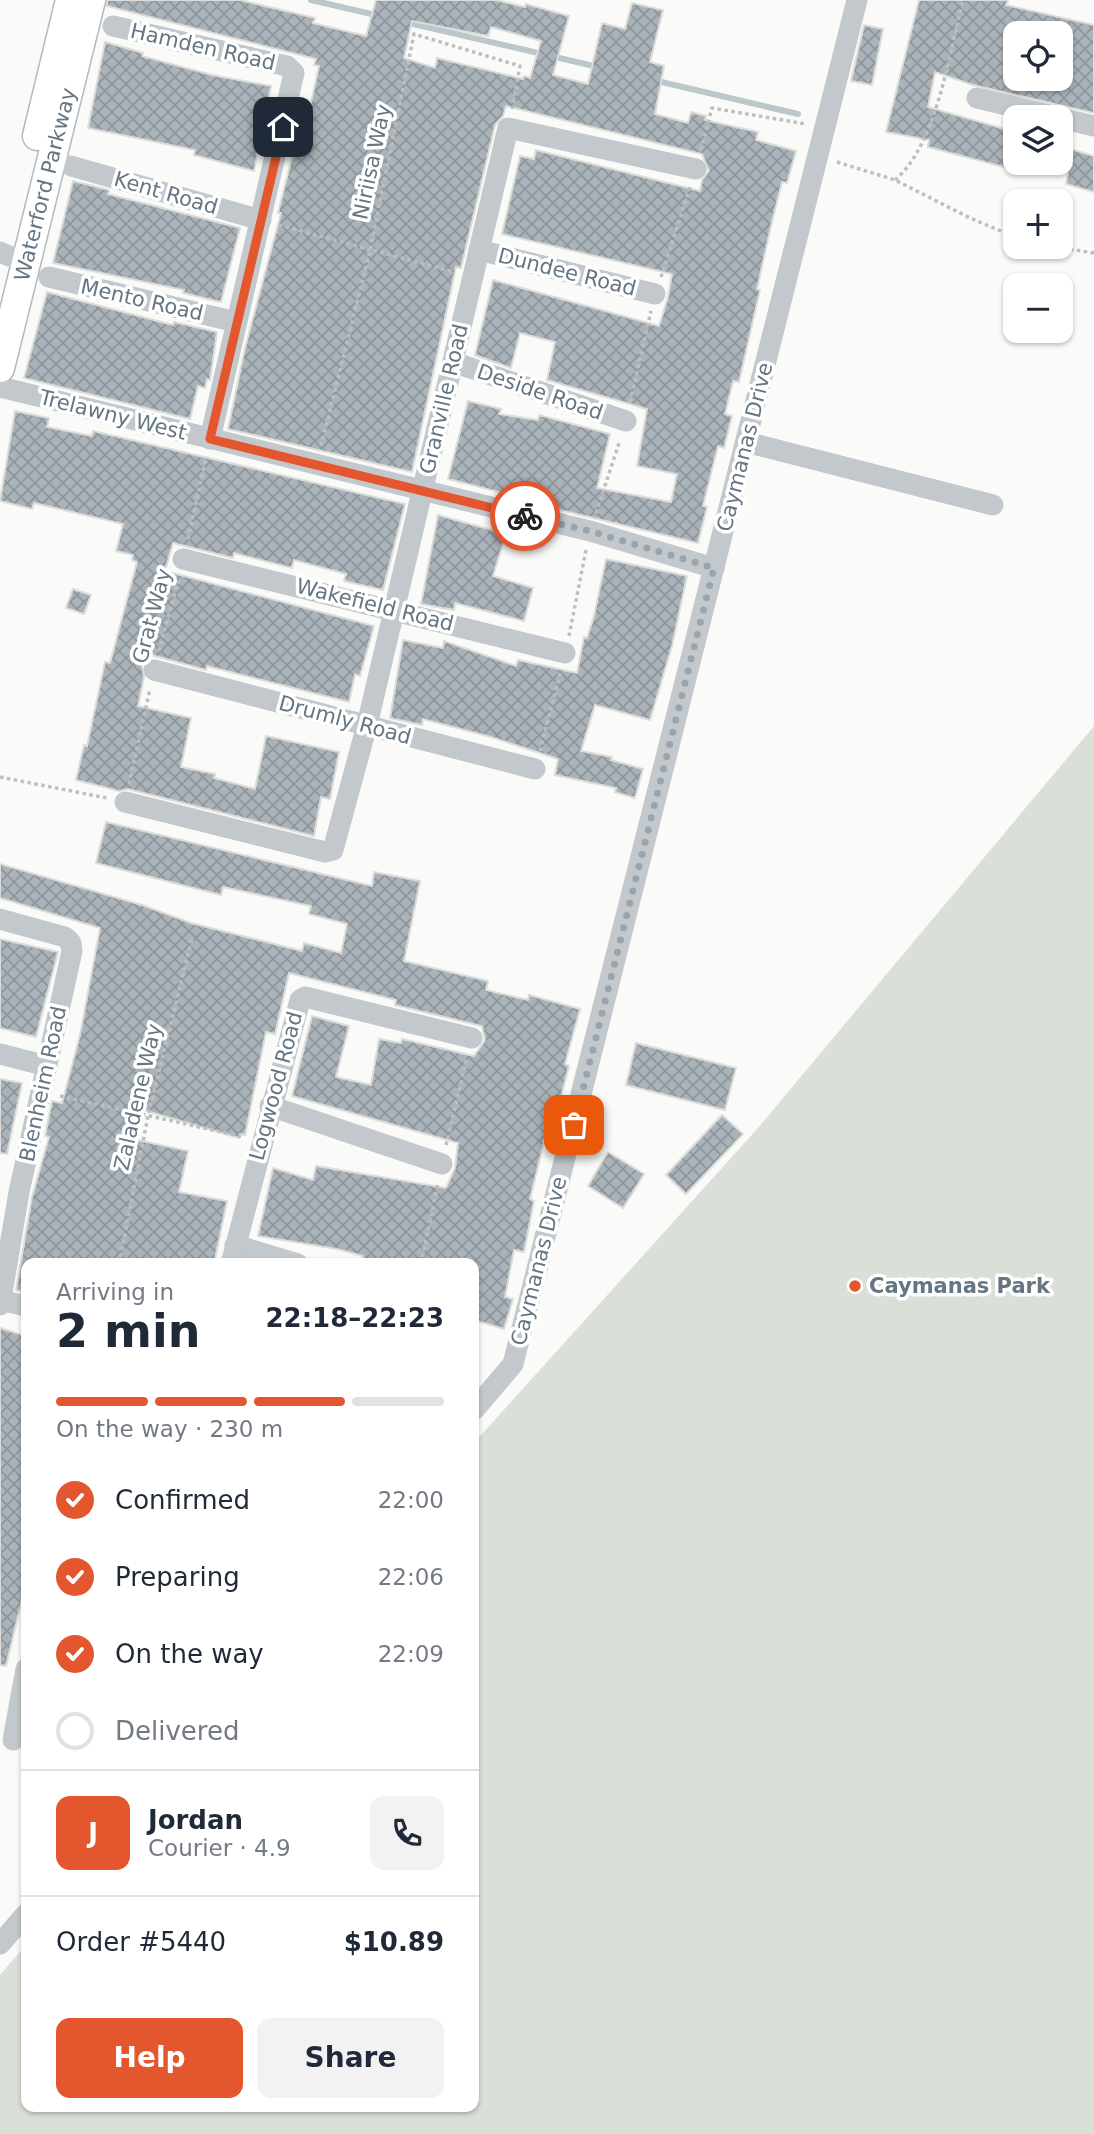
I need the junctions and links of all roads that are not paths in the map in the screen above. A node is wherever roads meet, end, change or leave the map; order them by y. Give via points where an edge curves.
1 (70, 0) edge
2 (91, 0) edge
3 (858, 0) edge
4 (113, 26) dead end
5 (977, 97) dead end
6 (1008, 105) edge
7 (1073, 121) edge
8 (1094, 126) edge
9 (71, 166) dead end
10 (696, 169) dead end
11 (261, 220) junction
12 (479, 250) junction
13 (4, 254) edge
14 (49, 277) dead end
15 (0, 291) edge
16 (655, 294) dead end
17 (236, 322) junction
18 (453, 362) junction
19 (0, 368) edge
20 (0, 387) edge
21 (626, 421) dead end
22 (210, 439) junction
23 (746, 442) junction
24 (423, 492) junction
25 (993, 505) dead end
26 (183, 559) road end
27 (714, 568) junction
28 (395, 610) junction
29 (565, 653) dead end
30 (154, 670) road end
31 (367, 725) junction
32 (535, 769) dead end
33 (125, 802) road end
34 (0, 919) edge
35 (472, 1038) dead end
36 (0, 1054) edge
37 (47, 1066) junction
38 (271, 1106) junction
39 (442, 1164) dead end
40 (10, 1189) edge
41 (233, 1254) edge
42 (259, 1258) edge
43 (0, 1302) edge
44 (21, 1305) edge
45 (479, 1404) edge
46 (21, 1696) edge
47 (13, 1740) dead end
48 (21, 1920) edge
49 (0, 1944) edge

1 - 13 street, Waterford Parkway
2 - 19 street, Waterford Parkway
3 - 23 street, Caymanas Drive
4 - 11 street, Hamden Road via 287,66 294,73
5 - 6 street
7 - 8 street
9 - 11 street, Kent Road
10 - 12 street, Granville Road via 508,128
11 - 17 street, Hamden Road
12 - 16 street, Dundee Road
12 - 18 street, Granville Road
13 - 15 street, Waterford Parkway
14 - 17 street, Mento Road
17 - 22 street, Hamden Road
18 - 21 street, Deside Road
18 - 24 street, Granville Road
20 - 22 street, Trelawny West
22 - 24 street, Trelawny West
23 - 25 street
23 - 27 street, Caymanas Drive
24 - 27 street, Trelawny West via 590,531
24 - 28 street, Granville Road
26 - 28 street, Wakefield Road
27 - 45 street, Caymanas Drive via 513,1364
28 - 29 street, Wakefield Road
28 - 31 street, Granville Road
30 - 31 street, Drumly Road
31 - 32 street, Drumly Road
31 - 33 street, Granville Road via 333,850 325,852
34 - 37 street, Blenheim Road via 65,937 71,943
35 - 38 street, Logwood Road via 305,997 296,1005
36 - 37 street
37 - 40 street, Blenheim Road
38 - 39 street
38 - 41 street, Logwood Road
40 - 43 street, Blenheim Road
41 - 42 street
43 - 44 street
46 - 47 street
48 - 49 street

